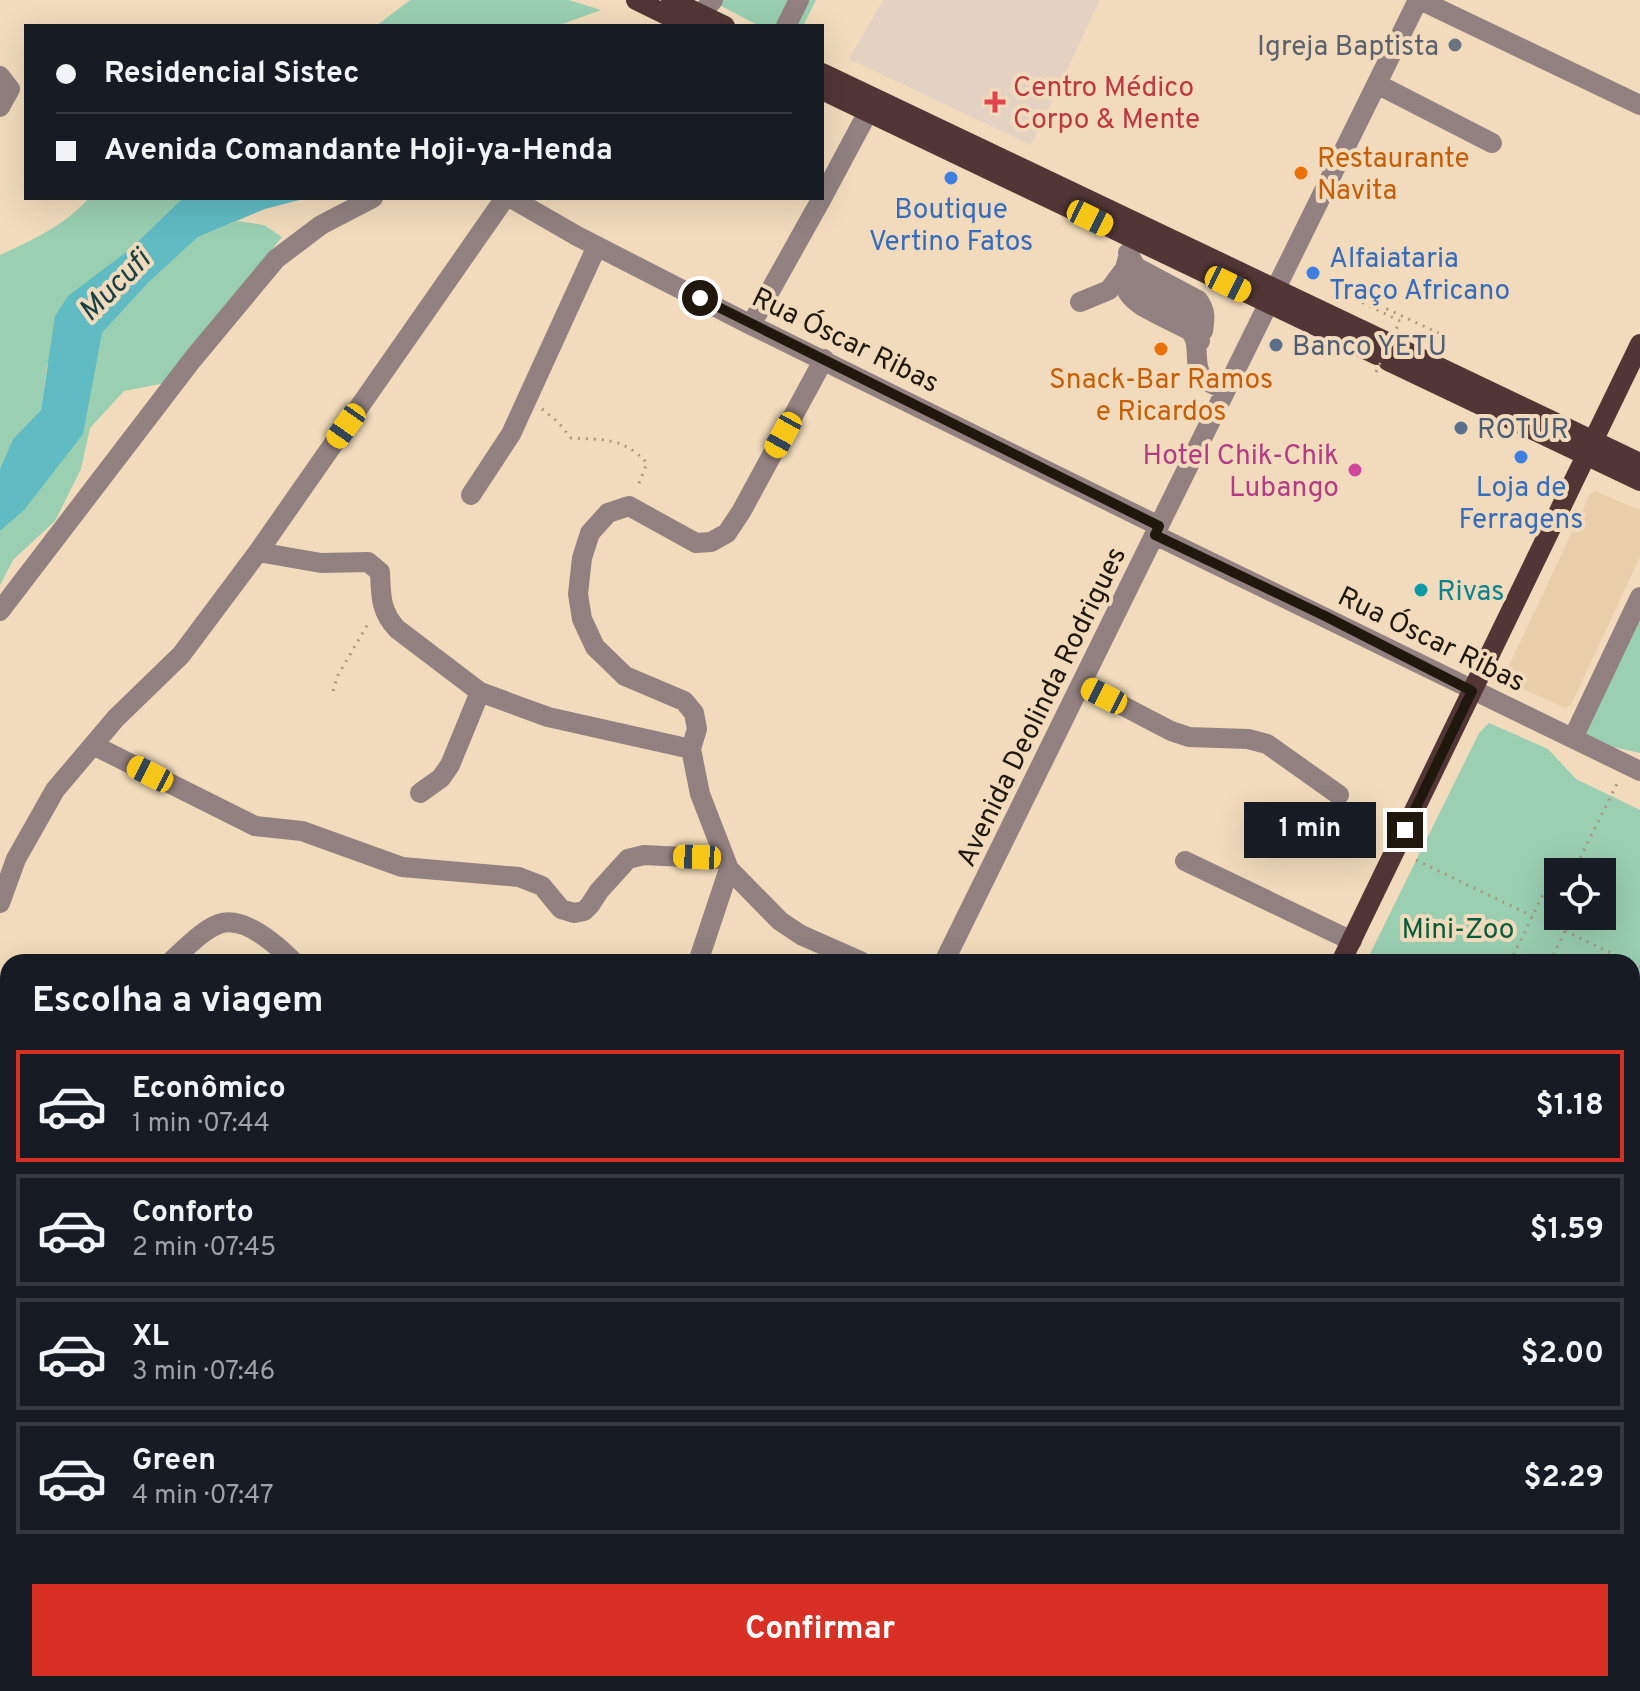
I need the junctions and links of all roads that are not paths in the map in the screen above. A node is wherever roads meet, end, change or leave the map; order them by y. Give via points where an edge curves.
1 (636, 0) edge
2 (799, 0) edge
3 (1419, 0) edge
4 (690, 14) edge
5 (719, 24) edge
6 (787, 24) edge
7 (824, 74) edge
8 (0, 76) edge
9 (1377, 84) junction
10 (824, 91) edge
11 (1640, 105) edge
12 (0, 107) edge
13 (868, 112) junction
14 (1492, 143) dead end
15 (824, 194) edge
16 (369, 200) edge
17 (504, 200) edge
18 (515, 200) edge
19 (821, 200) edge
20 (597, 246) junction
21 (1132, 247) junction
22 (1231, 276) junction
23 (1272, 296) junction
24 (1080, 302) dead end
25 (1195, 309) junction
26 (751, 325) junction
27 (1640, 344) edge
28 (1199, 354) junction
29 (824, 359) junction
30 (1226, 390) junction
31 (1590, 449) junction
32 (1640, 463) edge
33 (1640, 481) edge
34 (471, 495) dead end
35 (1157, 530) junction
36 (258, 552) junction
37 (1640, 597) edge
38 (0, 611) edge
39 (1081, 684) junction
40 (1472, 691) junction
41 (480, 692) junction
42 (1573, 738) junction
43 (93, 745) junction
44 (691, 749) junction
45 (1640, 771) edge
46 (420, 793) dead end
47 (1339, 795) dead end
48 (1185, 861) dead end
49 (726, 864) junction
50 (0, 903) edge
51 (1352, 941) junction
52 (180, 954) edge
53 (284, 954) edge
54 (700, 954) edge
55 (844, 954) edge
56 (948, 954) edge
57 (1345, 954) edge

1 - 4 main road
2 - 6 street
3 - 9 street, Avenida Deolinda Rodrigues
3 - 11 street
4 - 5 main road
7 - 21 main road
8 - 12 street via 10,89
9 - 14 street
9 - 23 street, Avenida Deolinda Rodrigues
10 - 13 main road
13 - 15 street
13 - 21 main road
16 - 38 street via 321,225 276,259
17 - 36 street
18 - 20 street, Rua Óscar Ribas
19 - 26 street
20 - 26 street, Rua Óscar Ribas
20 - 34 street via 511,434
21 - 22 main road
21 - 24 street via 1109,290
21 - 25 street via 1136,267 1198,300
21 - 28 street via 1124,287 1135,302 1189,330
22 - 23 main road
22 - 25 street via 1221,296
23 - 30 street, Avenida Deolinda Rodrigues
23 - 31 main road via 1384,355
25 - 28 street via 1205,316
26 - 29 street, Rua Óscar Ribas
27 - 31 main road
28 - 30 street via 1205,379
29 - 35 street, Rua Óscar Ribas
29 - 44 street via 727,533 696,543 629,506 608,513 590,533 578,594 595,647 625,676 684,701 694,713 697,729
30 - 35 street, Avenida Deolinda Rodrigues
31 - 32 main road
31 - 33 main road
31 - 40 main road
35 - 39 street, Avenida Deolinda Rodrigues
35 - 40 street, Rua Óscar Ribas
36 - 41 street via 321,563 368,562 380,572 387,618
36 - 43 street via 181,655
37 - 42 street
39 - 47 street via 1189,737 1267,744
39 - 56 street, Avenida Deolinda Rodrigues
40 - 42 street, Rua Óscar Ribas
40 - 51 main road
41 - 44 street via 548,717
41 - 46 street via 450,765
42 - 45 street, Rua Óscar Ribas
43 - 49 street via 255,826 302,831 402,867 519,877 542,886 561,909 574,913 590,905 628,859 644,855
43 - 50 street via 55,790 16,859
44 - 49 street via 700,794
48 - 51 street
49 - 54 street
49 - 55 street via 780,921
51 - 57 main road
52 - 53 street via 219,924 237,922

